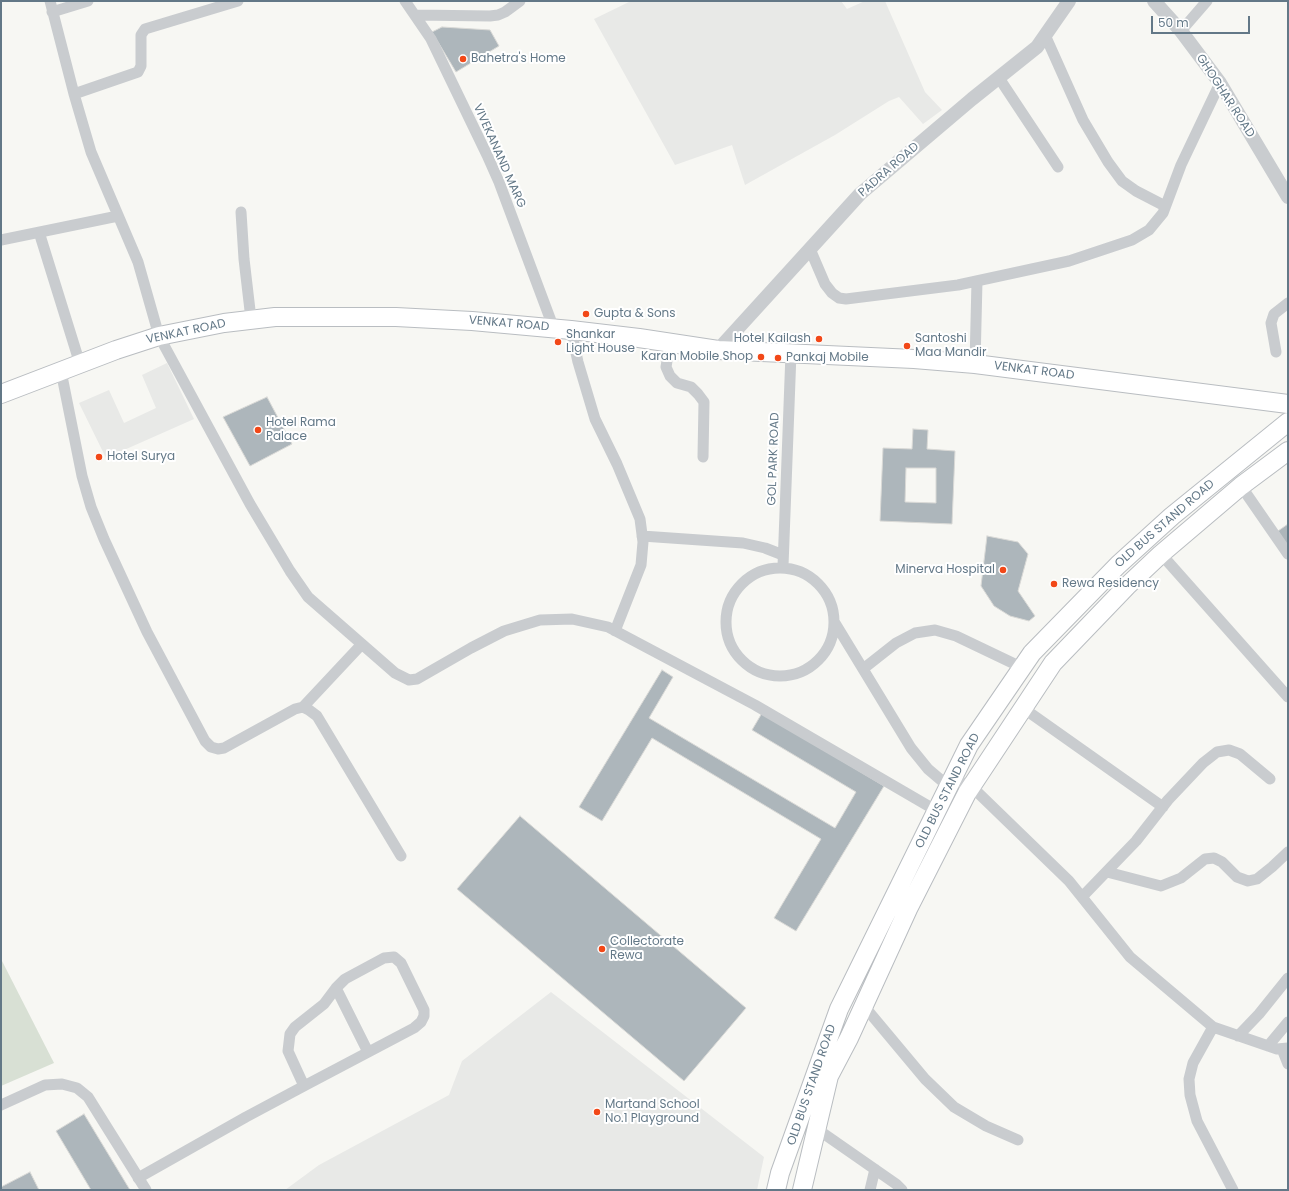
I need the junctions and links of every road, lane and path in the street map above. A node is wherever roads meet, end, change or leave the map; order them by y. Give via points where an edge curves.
1 (88, 1) edge
2 (238, 1) edge
3 (405, 1) edge
4 (520, 1) edge
5 (1069, 1) edge
6 (1154, 1) edge
7 (1207, 1) edge
8 (51, 6) edge
9 (415, 15) junction
10 (1181, 31) junction
11 (1045, 35) junction
12 (999, 78) junction
13 (1220, 84) junction
14 (74, 94) junction
15 (1058, 167) dead end
16 (1288, 198) edge
17 (1166, 206) junction
18 (241, 212) dead end
19 (118, 216) junction
20 (39, 232) junction
21 (1, 240) edge
22 (810, 249) junction
23 (977, 281) junction
24 (1288, 303) edge
25 (251, 319) junction
26 (563, 329) junction
27 (159, 336) junction
28 (670, 343) junction
29 (718, 350) junction
30 (1276, 352) dead end
31 (791, 353) junction
32 (80, 364) junction
33 (975, 364) junction
34 (60, 370) junction
35 (1, 394) edge
36 (1288, 404) edge
37 (1288, 422) edge
38 (1288, 451) edge
39 (702, 457) dead end
40 (1241, 486) junction
41 (642, 536) junction
42 (1161, 554) junction
43 (1288, 554) edge
44 (783, 555) junction
45 (783, 566) junction
46 (835, 624) junction
47 (616, 631) junction
48 (362, 644) junction
49 (1022, 668) junction
50 (863, 669) junction
51 (1288, 697) edge
52 (303, 707) junction
53 (1023, 708) junction
54 (1270, 779) dead end
55 (950, 783) junction
56 (971, 786) junction
57 (1163, 807) junction
58 (937, 810) junction
59 (1288, 852) edge
60 (401, 856) dead end
61 (1106, 872) junction
62 (1082, 897) junction
63 (1288, 978) edge
64 (336, 988) junction
65 (864, 1006) junction
66 (1288, 1022) edge
67 (1213, 1027) junction
68 (1238, 1036) junction
69 (1268, 1046) junction
70 (1285, 1048) edge
71 (368, 1052) junction
72 (1288, 1064) edge
73 (304, 1086) junction
74 (1, 1105) edge
75 (817, 1129) junction
76 (1018, 1140) dead end
77 (875, 1169) junction
78 (138, 1178) junction
79 (146, 1190) edge
80 (776, 1190) edge
81 (802, 1190) edge
82 (870, 1190) edge
83 (902, 1190) edge
84 (1233, 1190) edge

1 - 8 street
2 - 14 street via 145,29 141,35 141,66 138,72
3 - 9 street, VIVEKANAND MARG
4 - 9 street via 498,15
5 - 11 street, PADRA ROAD
6 - 10 street, GHOGHAR ROAD
7 - 10 street
8 - 14 street
9 - 26 street, VIVEKANAND MARG via 431,39 496,175
10 - 13 street, GHOGHAR ROAD
11 - 12 street, PADRA ROAD via 1037,47
11 - 17 street via 1083,120 1108,162 1122,181
12 - 15 street
12 - 22 street, PADRA ROAD via 860,194
13 - 16 street, GHOGHAR ROAD
13 - 17 street via 1181,165
14 - 19 street via 90,152
17 - 23 street via 1149,230 1132,240 1069,261
18 - 25 street
19 - 20 street
19 - 27 street via 138,262
20 - 21 street
20 - 32 street
22 - 23 street via 825,284 832,294 839,298
22 - 29 street, PADRA ROAD
23 - 33 street
24 - 30 street via 1274,314 1271,323
25 - 26 main road, VENKAT ROAD via 396,317
25 - 27 main road, VENKAT ROAD
26 - 28 main road, VENKAT ROAD
26 - 41 street, VIVEKANAND MARG via 578,362 595,419 640,519
27 - 32 main road, VENKAT ROAD
27 - 48 street via 250,504 290,571 308,597
28 - 29 main road, VENKAT ROAD
28 - 39 street via 666,367 670,376 677,383 691,387 704,402
29 - 31 main road, VENKAT ROAD
31 - 33 main road, VENKAT ROAD
31 - 44 street, GOL PARK ROAD
32 - 34 main road, VENKAT ROAD
33 - 36 main road, VENKAT ROAD
34 - 35 main road, VENKAT ROAD
34 - 52 street via 91,507 147,632 205,741 211,747 224,748 295,708
37 - 49 main road, OLD BUS STAND ROAD via 1172,516 1118,565 1032,653
38 - 40 main road, OLD BUS STAND ROAD
40 - 42 main road, OLD BUS STAND ROAD
40 - 43 street
41 - 44 street via 743,542
41 - 47 street, VIVEKANAND MARG via 641,565
42 - 51 street
42 - 53 main road, OLD BUS STAND ROAD via 1053,662
44 - 45 street, GOL PARK ROAD
45 - 46 street via 804,572 821,584 832,602
45 - 46 street via 762,570 743,581 730,598 725,619 728,640 739,659 757,671 778,677 799,673 817,662 830,644
46 - 50 street
47 - 48 street via 572,618 540,620 504,631 417,679 409,680 395,673
47 - 58 street via 755,706
48 - 52 street
49 - 50 street via 956,636 935,630 915,633 896,642
49 - 55 main road, OLD BUS STAND ROAD via 969,745
50 - 55 street via 911,748 928,769
52 - 60 street via 317,716
53 - 56 main road, OLD BUS STAND ROAD
53 - 57 street
54 - 57 street via 1240,754 1229,750 1217,752 1203,763
55 - 56 street
55 - 58 main road, OLD BUS STAND ROAD
56 - 62 street via 1069,880
56 - 65 main road, OLD BUS STAND ROAD via 908,909
57 - 61 street via 1136,841
58 - 80 main road, OLD BUS STAND ROAD via 839,1009
59 - 61 street via 1257,879 1248,881 1237,877 1222,862 1214,858 1205,859 1181,878 1161,886
61 - 62 street
62 - 67 street via 1130,957
63 - 68 street
64 - 71 street
64 - 71 street via 345,979 384,958 394,957 401,963 424,1010 424,1016 414,1028
64 - 73 street via 324,1004 290,1034 288,1051
65 - 75 main road, OLD BUS STAND ROAD via 829,1076
65 - 76 street via 925,1079 954,1107 986,1126
66 - 69 street
67 - 68 street
67 - 84 street via 1193,1063 1189,1079 1190,1095 1197,1122
68 - 69 street
69 - 70 street
70 - 72 street
71 - 73 street
73 - 78 street
74 - 78 street via 45,1085 62,1084 77,1088 88,1097
75 - 77 street
75 - 81 main road, OLD BUS STAND ROAD
77 - 82 street
77 - 83 street
78 - 79 street

